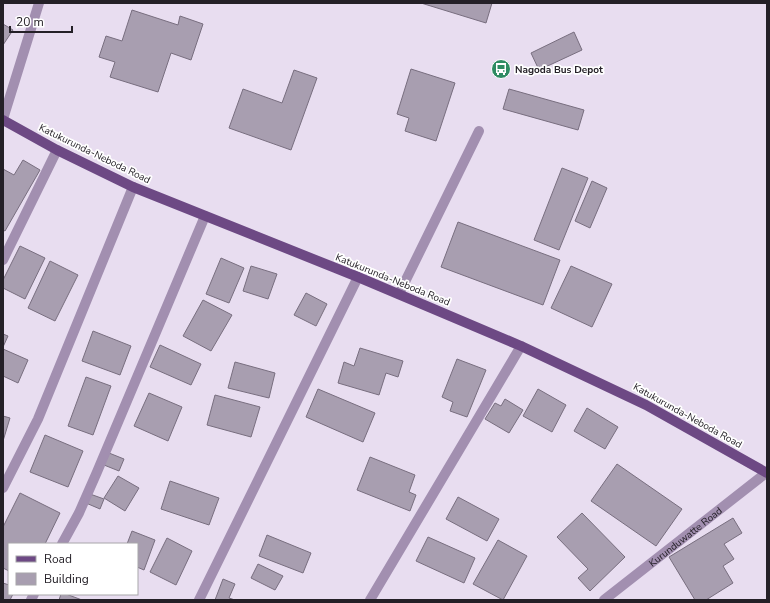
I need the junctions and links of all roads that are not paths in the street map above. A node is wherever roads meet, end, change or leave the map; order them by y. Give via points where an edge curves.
1 (39, 3) edge
2 (3, 120) edge
3 (479, 131) dead end
4 (57, 150) junction
5 (133, 187) junction
6 (205, 216) junction
7 (3, 260) edge
8 (358, 277) junction
9 (399, 294) junction
10 (521, 346) junction
11 (766, 473) edge
12 (3, 488) edge
13 (63, 543) edge
14 (199, 600) edge
15 (370, 600) edge
16 (604, 600) edge

1 - 2 street
2 - 4 main road, Katukurunda-Neboda Road
3 - 9 street
4 - 5 main road, Katukurunda-Neboda Road
4 - 7 street
5 - 6 main road, Katukurunda-Neboda Road
5 - 12 street via 38,419
6 - 8 main road, Katukurunda-Neboda Road
6 - 13 street via 79,514
8 - 9 main road, Katukurunda-Neboda Road
8 - 14 street
9 - 10 main road, Katukurunda-Neboda Road
10 - 11 main road, Katukurunda-Neboda Road via 646,405
10 - 15 street
11 - 16 street, Kurunduwatte Road

